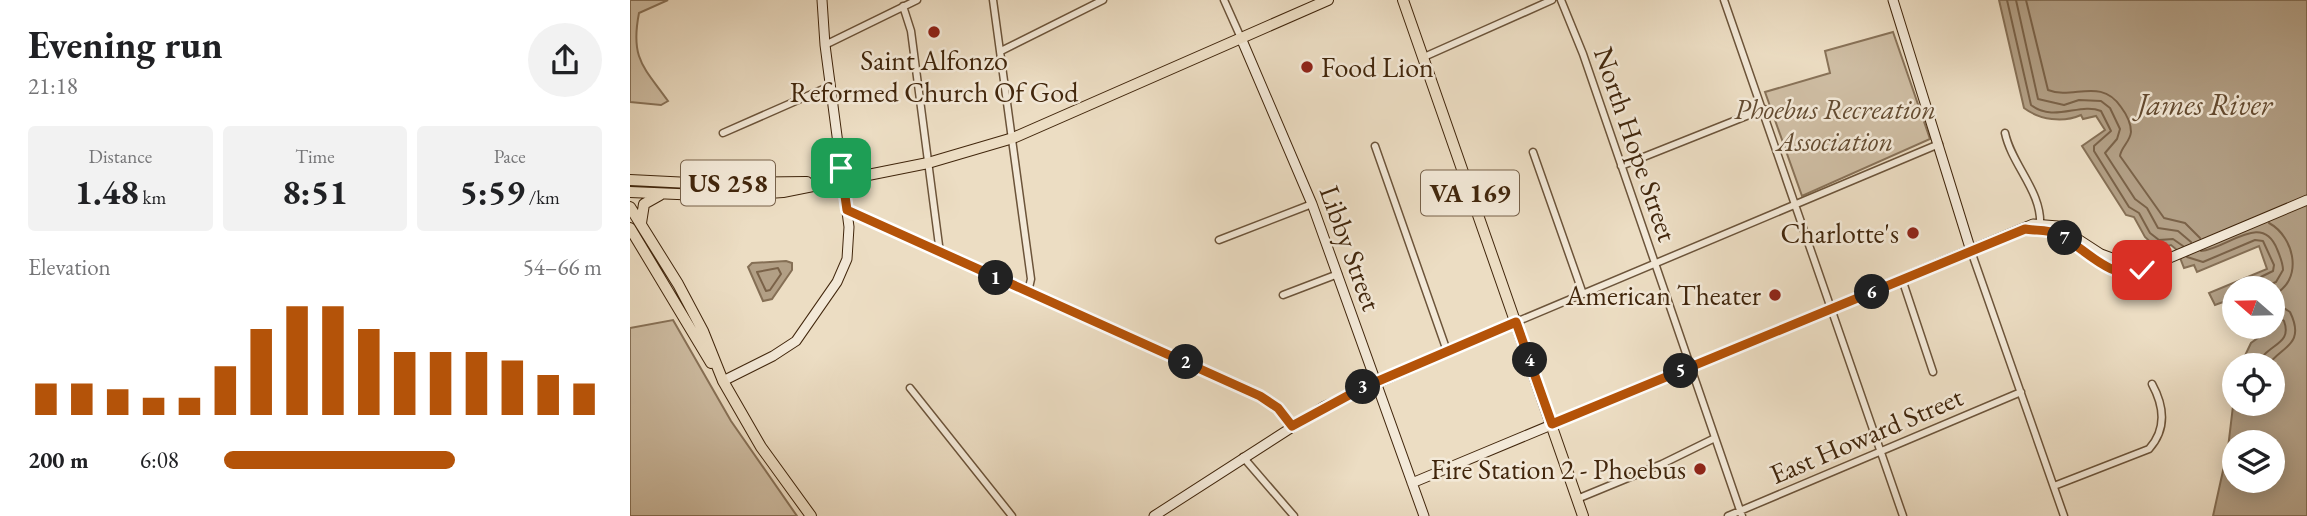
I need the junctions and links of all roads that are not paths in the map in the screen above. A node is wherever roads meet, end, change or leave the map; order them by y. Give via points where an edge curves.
1 (822, 0) edge
2 (917, 0) edge
3 (993, 0) edge
4 (1103, 0) edge
5 (1224, 0) edge
6 (1328, 0) edge
7 (1403, 0) edge
8 (1552, 0) edge
9 (1561, 0) edge
10 (1724, 0) edge
11 (1893, 0) edge
12 (903, 6) junction
13 (1241, 38) junction
14 (825, 45) junction
15 (1001, 51) junction
16 (1424, 57) junction
17 (830, 86) junction
18 (1764, 109) junction
19 (2005, 132) dead end
20 (723, 133) dead end
21 (1013, 138) junction
22 (1939, 144) junction
23 (1375, 146) dead end
24 (1533, 152) dead end
25 (928, 163) junction
26 (1621, 166) junction
27 (630, 180) edge
28 (843, 180) junction
29 (825, 183) junction
30 (630, 192) edge
31 (660, 194) junction
32 (2307, 200) edge
33 (1312, 204) junction
34 (1796, 205) junction
35 (630, 207) edge
36 (847, 210) junction
37 (641, 223) junction
38 (2040, 226) junction
39 (630, 228) edge
40 (1219, 240) dead end
41 (1971, 251) junction
42 (940, 253) junction
43 (1655, 264) junction
44 (1338, 274) junction
45 (1902, 279) junction
46 (1028, 292) junction
47 (1583, 294) junction
48 (1283, 295) dead end
49 (1832, 309) junction
50 (1516, 322) junction
51 (1447, 351) junction
52 (1692, 367) junction
53 (1933, 372) dead end
54 (723, 381) junction
55 (1375, 382) junction
56 (2152, 384) dead end
57 (910, 388) dead end
58 (2021, 392) junction
59 (1552, 424) junction
60 (1292, 426) junction
61 (1716, 438) junction
62 (1881, 452) junction
63 (1243, 457) junction
64 (1412, 483) junction
65 (2054, 486) junction
66 (1577, 499) junction
67 (1741, 513) edge
68 (811, 516) edge
69 (1012, 516) edge
70 (1154, 516) edge
71 (1294, 516) edge
72 (1424, 516) edge
73 (1583, 516) edge
74 (1728, 516) edge
75 (1903, 516) edge
76 (2064, 516) edge

1 - 14 main road
2 - 12 street
3 - 15 street
4 - 15 street
5 - 13 street, Libby Street
6 - 13 main road, US 258
7 - 16 main road, VA 169
8 - 16 street
9 - 26 street, North Hope Street
10 - 18 street
11 - 22 main road
12 - 14 street
12 - 25 street via 911,31
13 - 21 main road, US 258
13 - 33 main road, Libby Street
14 - 17 main road
15 - 21 street
16 - 50 main road, VA 169
17 - 20 street
17 - 28 main road
18 - 26 street
18 - 34 street
19 - 38 street via 2010,152 2040,208
21 - 25 main road, US 258
21 - 46 street via 1031,279
22 - 34 street
22 - 41 main road
23 - 51 street
24 - 47 street
25 - 28 main road, US 258
25 - 42 street
26 - 43 street, North Hope Street
27 - 29 main road, US 258
28 - 29 main road, US 258
28 - 36 main road
29 - 31 main road, US 258 via 761,194
30 - 31 main road, US 258
31 - 37 main road via 644,204
32 - 38 main road via 2176,257 2127,273
33 - 40 street
33 - 44 main road, Libby Street
34 - 43 street
34 - 49 street
35 - 37 main road
36 - 42 street
36 - 54 main road via 846,265 804,331 774,356
37 - 54 main road via 703,331
38 - 41 main road
39 - 54 main road
41 - 45 main road
41 - 58 street
42 - 46 street
43 - 47 street
43 - 52 street, North Hope Street
44 - 48 street
44 - 55 main road, Libby Street
45 - 49 main road
45 - 53 street
46 - 60 street via 1266,399
47 - 50 street
49 - 52 main road
49 - 62 street
50 - 51 main road
50 - 59 main road, VA 169
51 - 55 main road
52 - 59 main road
52 - 61 street, North Hope Street
54 - 68 main road via 761,447
55 - 60 main road
55 - 64 main road, Libby Street
56 - 65 street via 2162,421 2149,449
57 - 69 street
58 - 62 street, East Howard Street
58 - 65 street
59 - 64 main road
59 - 66 main road, VA 169
60 - 63 main road
61 - 66 street
61 - 67 street, North Hope Street
62 - 67 street, East Howard Street
62 - 75 street
63 - 70 main road
63 - 71 street
64 - 72 main road, Libby Street
65 - 76 street
66 - 73 main road, VA 169
67 - 74 street, East Howard Street

